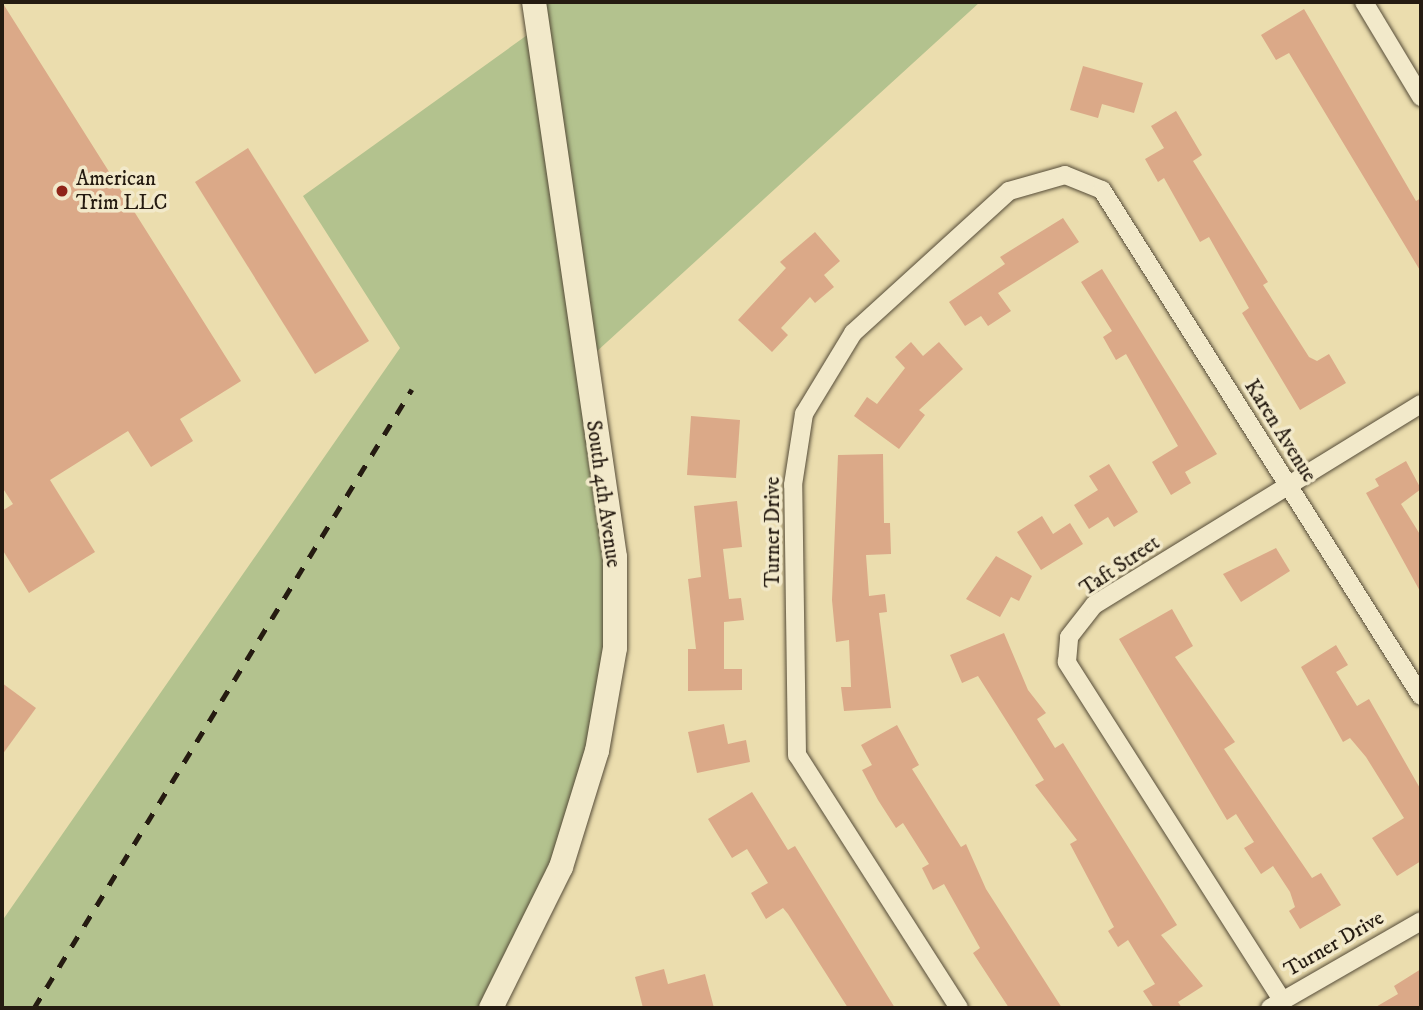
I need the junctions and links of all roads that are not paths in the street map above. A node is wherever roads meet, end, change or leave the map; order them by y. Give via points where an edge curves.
1 (534, 2) edge
2 (1364, 2) edge
3 (1421, 97) edge
4 (1102, 190) joint
5 (1421, 404) edge
6 (1287, 486) junction
7 (1421, 696) edge
8 (1421, 921) edge
9 (1276, 1004) edge
10 (491, 1008) edge
11 (959, 1008) edge

1 - 10 street, South 4th Avenue via 583,363 615,557 615,648 597,751 561,867
2 - 3 street
4 - 6 street, Karen Avenue
4 - 11 street, Turner Drive via 1065,175 1009,191 853,333 804,414 793,485 797,754
5 - 6 street, Taft Street
6 - 7 street, Karen Avenue
6 - 9 street, Taft Street via 1094,606 1069,637 1067,662
8 - 9 street, Turner Drive

